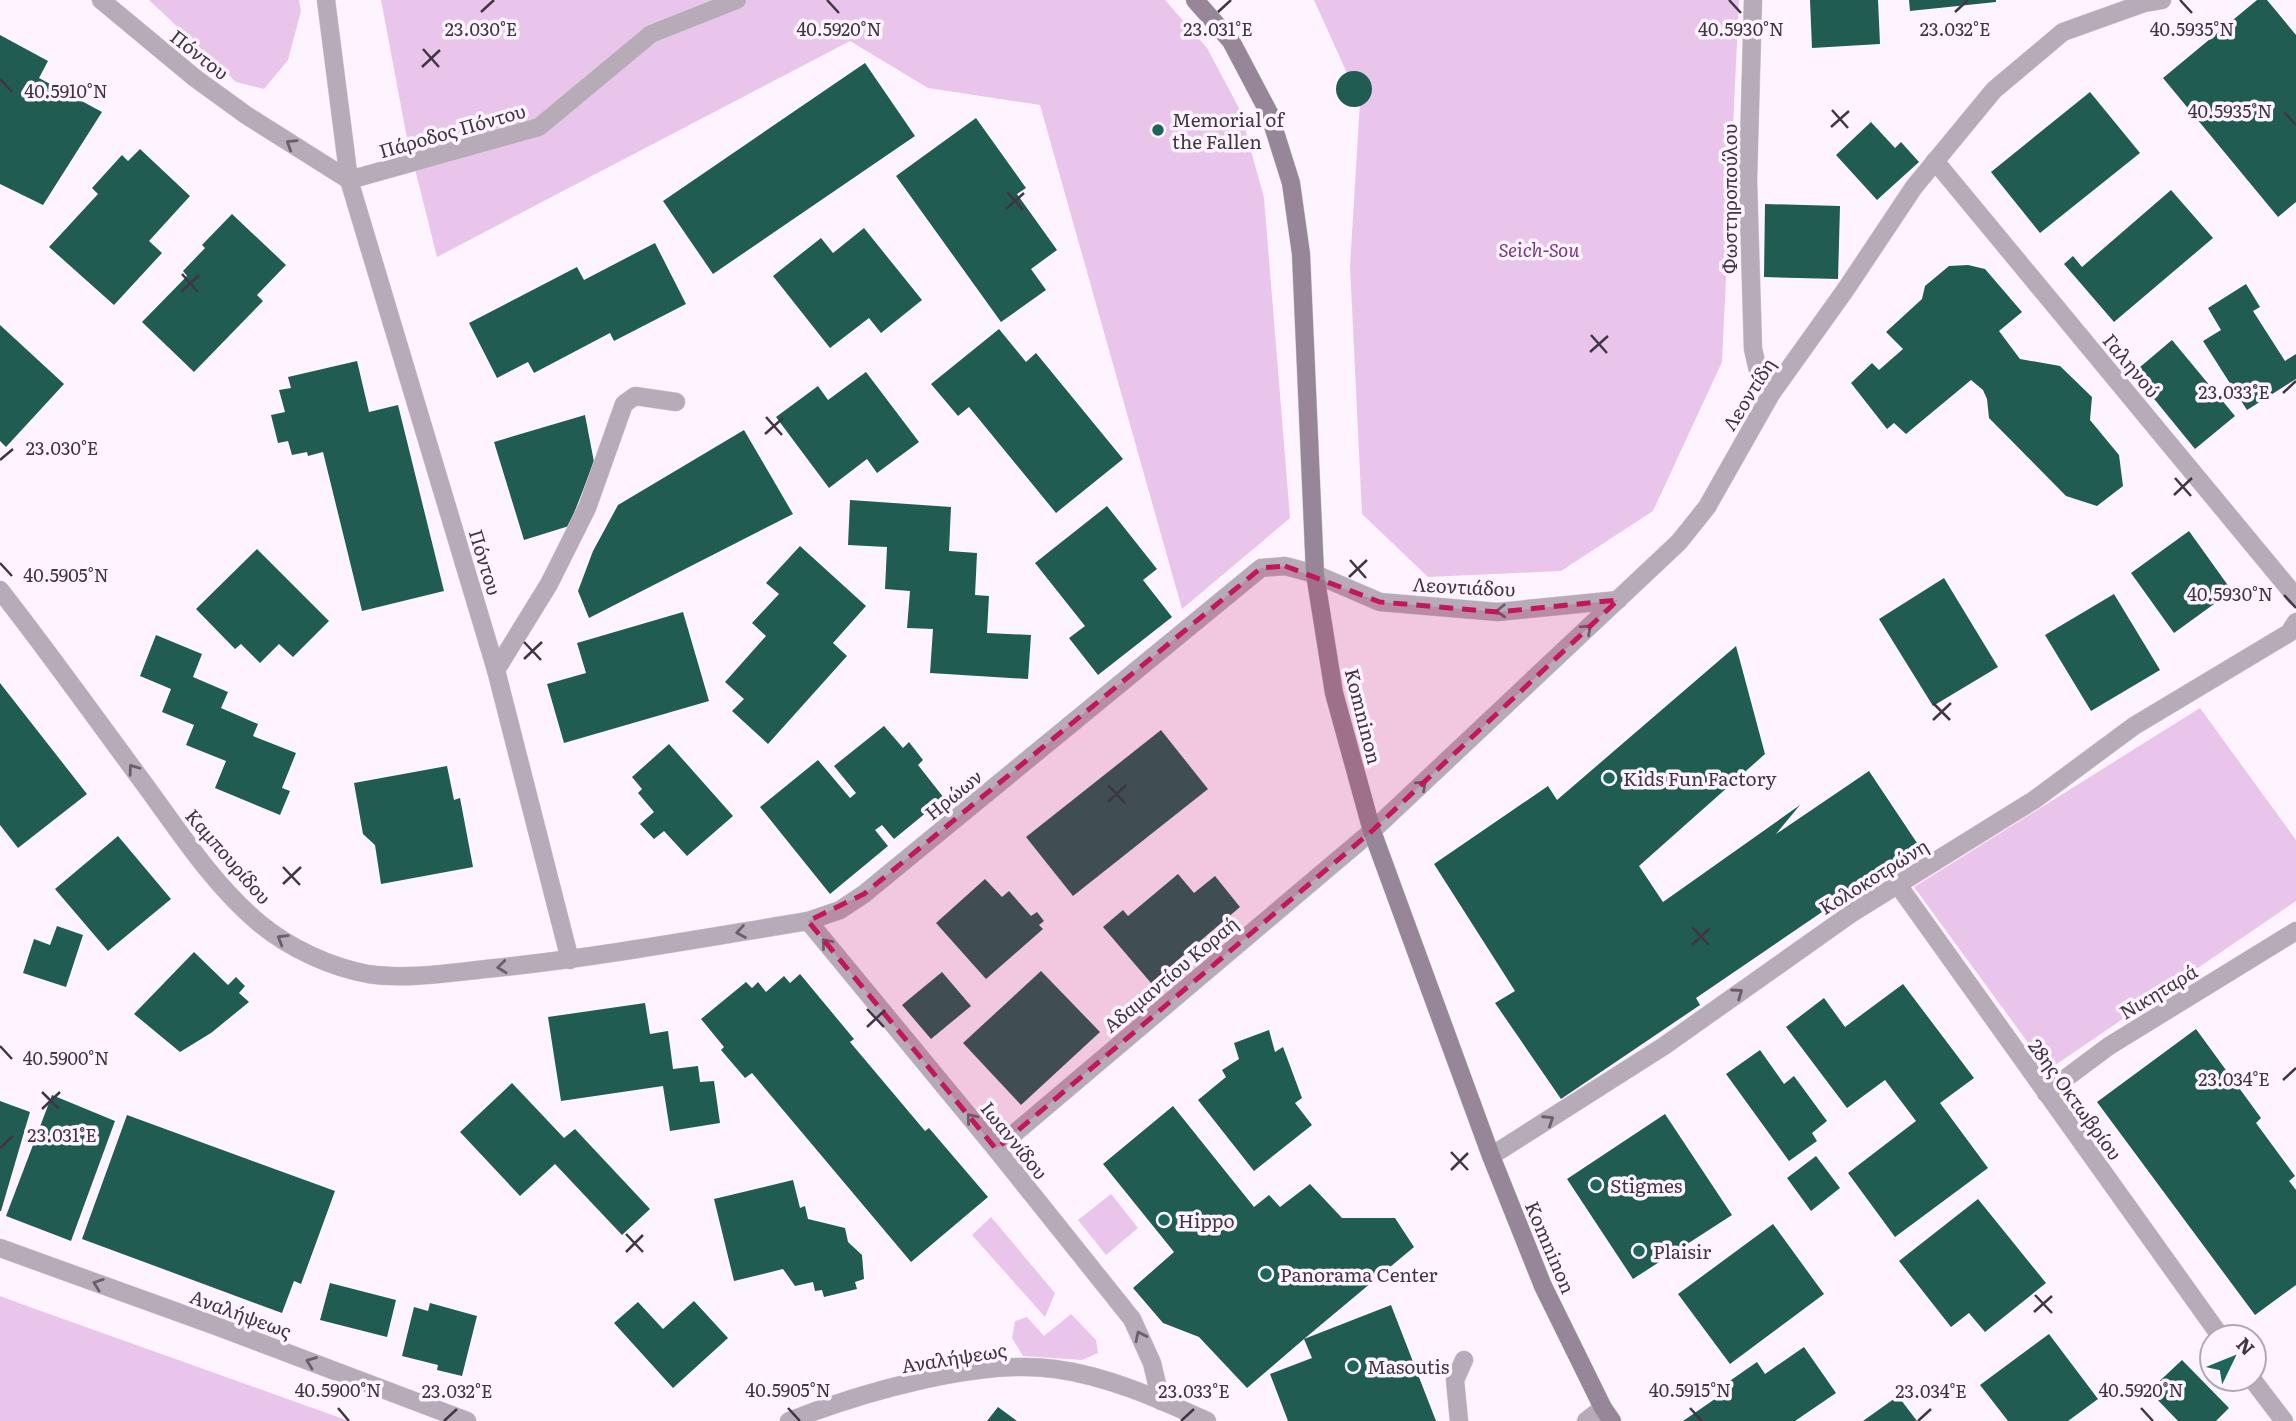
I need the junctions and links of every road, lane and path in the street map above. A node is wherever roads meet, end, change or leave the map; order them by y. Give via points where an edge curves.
1 (101, 0) edge
2 (326, 0) edge
3 (737, 0) edge
4 (1195, 0) edge
5 (1753, 0) edge
6 (2162, 0) edge
7 (1935, 161) junction
8 (349, 180) junction
9 (1771, 394) junction
10 (676, 402) dead end
11 (1315, 574) junction
12 (0, 590) edge
13 (2296, 597) edge
14 (1618, 600) junction
15 (2296, 622) edge
16 (496, 670) junction
17 (1372, 831) junction
18 (1898, 885) junction
19 (808, 921) junction
20 (2296, 930) edge
21 (570, 960) junction
22 (2046, 1093) junction
23 (996, 1149) junction
24 (1491, 1156) junction
25 (0, 1248) edge
26 (2211, 1323) edge
27 (1464, 1360) dead end
28 (2263, 1393) edge
29 (1161, 1401) junction
30 (1608, 1415) edge
31 (467, 1421) edge
32 (789, 1421) edge
33 (1207, 1421) edge
34 (1459, 1421) edge
35 (1586, 1421) edge
36 (2284, 1421) edge

8 -> 1 street, Πόντου via 236,108
2 - 8 street, Πόντου
3 - 8 street, Πάροδος Πόντου via 651,34 540,127
4 - 11 main road, Komninon via 1231,41 1263,101 1291,183 1301,254
5 - 9 street, Φωστηροπούλου via 1748,180 1753,349 1759,375
6 - 7 street, Λεοντίδη via 2063,32 1994,90
7 - 9 street, Λεοντίδη
7 - 13 street, Γαληνού
8 - 16 street, Πόντου
9 - 14 street, Λεοντίδη via 1694,525
10 - 16 street via 635,396 624,404 587,508 549,584
14 -> 11 street, Λεοντιάδου via 1498,612 1380,602
11 - 17 main road, Komninon via 1334,693
11 - 19 street, Ηρώων via 1284,566 1261,568 864,894 840,910
21 -> 12 street, Καμπουρίδου via 444,973 370,974 333,964 275,936 202,862
17 -> 14 street, Λεοντίδη
15 - 18 street, Κολοκοτρώνη via 2289,633 2134,726 2034,800
16 - 21 street, Πόντου
17 - 23 street, Αδαμαντίου Κοραή
17 - 24 main road, Komninon
18 - 22 street, 28ης Οκτωβρίου
24 -> 18 street, Κολοκοτρώνη via 1664,1046
19 -> 21 street, Ηρώων
23 -> 19 street, Ιωαννίδου
20 - 22 street, Νικηταρά via 2109,1046
22 - 26 street, 28ης Οκτωβρίου
29 -> 23 street, Ιωαννίδου via 1152,1363 1132,1320
24 - 30 main road, Komninon via 1543,1286
31 -> 25 street, Αναλήψεως
27 - 34 street via 1455,1380
28 - 36 street
29 - 32 street, Αναλήψεως via 1077,1373 1014,1367 914,1383 845,1400
29 - 33 street, Αναλήψεως
30 - 35 street

